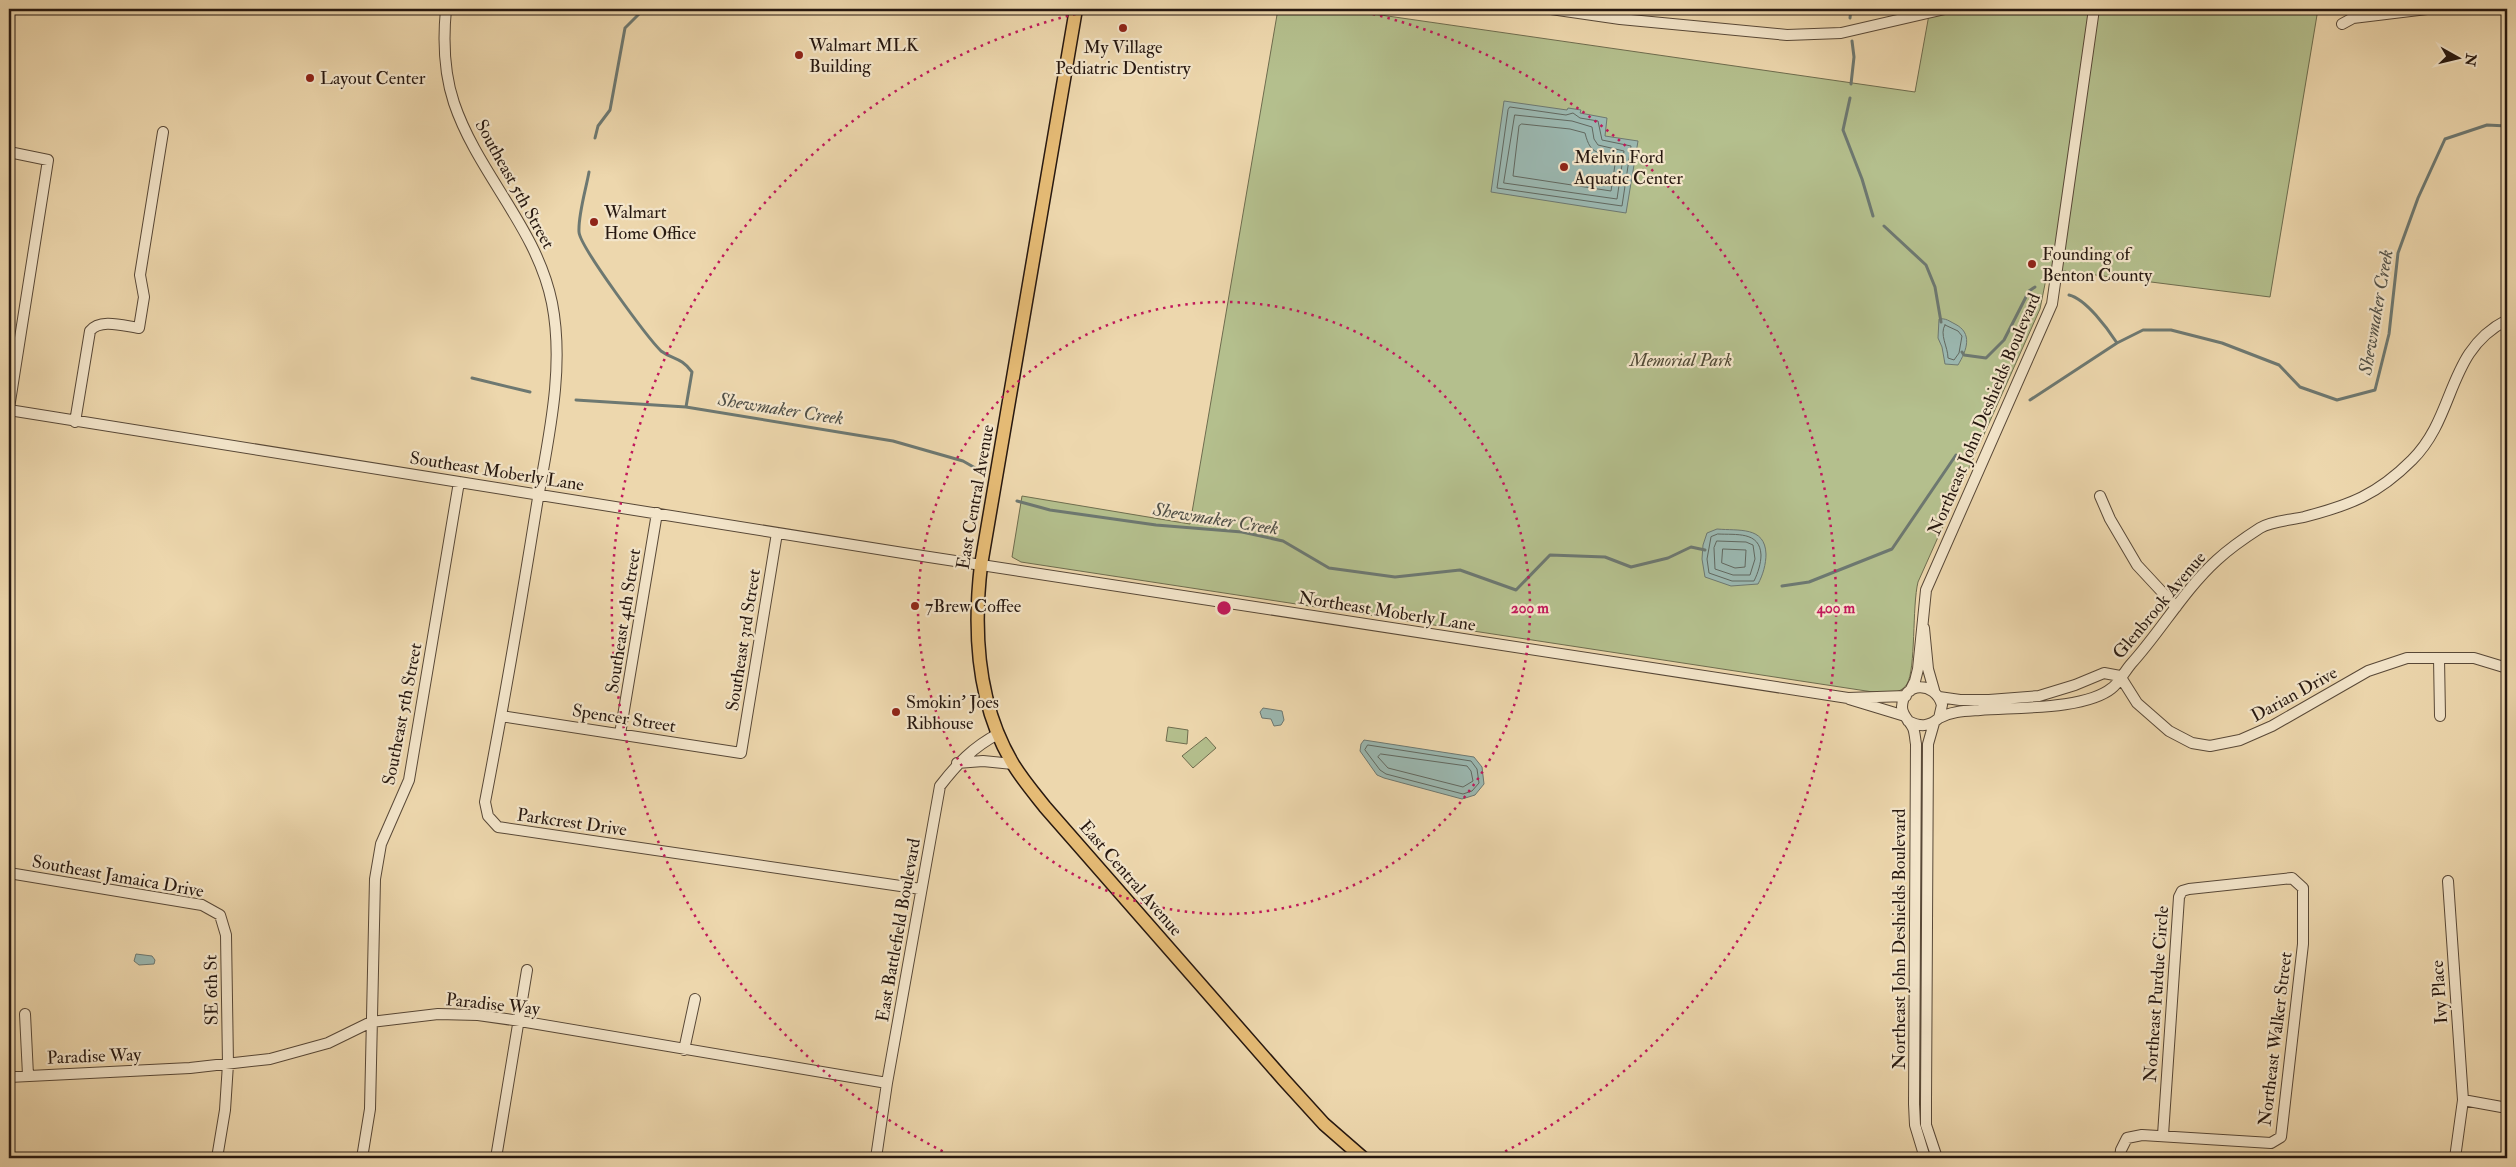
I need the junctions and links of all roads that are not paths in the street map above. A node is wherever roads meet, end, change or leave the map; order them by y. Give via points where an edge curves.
1 (446, 9) edge
2 (1076, 9) edge
3 (1552, 9) edge
4 (1944, 9) edge
5 (2094, 9) edge
6 (2427, 9) edge
7 (1621, 14) edge
8 (2342, 24) dead end
9 (163, 132) dead end
10 (9, 152) edge
11 (2507, 320) edge
12 (9, 409) edge
13 (75, 422) junction
14 (459, 482) junction
15 (539, 494) junction
16 (2100, 496) dead end
17 (657, 513) junction
18 (777, 533) junction
19 (981, 565) junction
20 (2176, 607) junction
21 (1923, 622) junction
22 (2439, 658) junction
23 (2507, 668) edge
24 (2120, 676) junction
25 (1908, 693) junction
26 (1936, 694) junction
27 (1848, 698) junction
28 (501, 716) junction
29 (2440, 716) dead end
30 (1906, 718) junction
31 (1937, 720) junction
32 (620, 734) junction
33 (998, 734) junction
34 (741, 753) joint
35 (957, 763) junction
36 (1013, 764) junction
37 (9, 873) edge
38 (2448, 881) dead end
39 (2303, 888) joint
40 (921, 889) junction
41 (220, 915) joint
42 (527, 970) dead end
43 (695, 999) dead end
44 (25, 1014) dead end
45 (520, 1021) junction
46 (371, 1022) junction
47 (684, 1050) junction
48 (228, 1064) junction
49 (28, 1074) junction
50 (9, 1077) edge
51 (887, 1084) junction
52 (2463, 1100) junction
53 (2507, 1108) edge
54 (2163, 1136) junction
55 (217, 1158) edge
56 (362, 1158) edge
57 (496, 1158) edge
58 (876, 1158) edge
59 (1363, 1158) edge
60 (1925, 1158) edge
61 (1937, 1158) edge
62 (2120, 1158) edge
63 (2455, 1158) edge

1 - 15 street, Southeast 5th Street via 446,64 454,103 470,138 527,235 541,265 552,305 558,357
2 - 19 main road, East Central Avenue
3 - 7 street
4 - 7 street via 1841,33 1787,35
5 - 21 street, Northeast John Deshields Boulevard via 2052,304 1926,590
6 - 8 street via 2353,18
9 - 13 street via 140,275 144,297 139,328 94,325 90,331
10 - 12 street via 48,160
11 - 20 street, Glenbrook Avenue via 2483,334 2470,351 2458,372 2438,425 2414,459 2390,480 2363,499 2262,526 2217,560
12 - 13 street, Southeast Moberly Lane
13 - 14 street, Southeast Moberly Lane
14 - 15 street, Southeast Moberly Lane
14 - 46 street, Southeast 5th Street via 409,780 381,844 375,879
15 - 17 street, Southeast Moberly Lane
15 - 28 street, Parkcrest Drive
16 - 20 street via 2137,565
17 - 18 street, Southeast Moberly Lane
17 - 32 street, Southeast 4th Street
18 - 19 street, Southeast Moberly Lane
18 - 34 street, Southeast 3rd Street
19 - 27 street, Northeast Moberly Lane
19 - 33 main road, East Central Avenue via 977,647 983,686
20 - 24 street, Glenbrook Avenue via 2153,640
21 - 25 street, Northeast John Deshields Boulevard via 1916,675
21 - 26 street, Northeast John Deshields Boulevard via 1928,669
22 - 23 street, Darian Drive via 2474,658
22 - 24 street, Darian Drive via 2407,658 2368,671 2272,726 2240,740 2210,746 2192,743 2169,731 2137,703
22 - 29 street
24 - 26 street via 2104,673 2039,696 1960,700
24 - 31 street via 2113,688 2072,705 1960,711
25 - 26 street via 1920,687
25 - 27 street, Northeast Moberly Lane
25 - 30 street via 1902,706
26 - 31 street via 1942,705
27 - 30 street, Northeast Moberly Lane
28 - 32 street, Spencer Street
28 - 40 street, Parkcrest Drive via 485,802 488,816 498,827
30 - 31 street via 1924,726
30 - 60 street, Northeast John Deshields Boulevard via 1914,729 1916,744 1914,1125
31 - 61 street, Northeast John Deshields Boulevard via 1928,744 1926,1125
32 - 34 street, Spencer Street
33 - 35 street, East Battlefield Boulevard via 978,744
33 - 36 main road, East Central Avenue
35 - 36 street via 983,760
35 - 40 street, East Battlefield Boulevard via 940,786
36 - 59 main road, East Central Avenue via 1045,807 1284,1080 1324,1124
37 - 41 street, Southeast Jamaica Drive via 202,905
38 - 52 street, Ivy Place
39 - 54 street, Northeast Walker Street via 2303,944 2281,1136 2270,1143
39 - 54 street, Northeast Purdue Circle via 2292,878 2284,878 2189,889 2179,897
40 - 51 street, East Battlefield Boulevard
41 - 48 street, SE 6th St via 226,936
42 - 45 street
43 - 47 street
44 - 49 street
45 - 46 street, Paradise Way via 438,1014
45 - 47 street, Paradise Way
45 - 57 street
46 - 48 street, Paradise Way via 328,1043 270,1059
46 - 56 street, Southeast 5th Street via 370,1109
47 - 51 street, Paradise Way
48 - 49 street, Paradise Way
48 - 55 street, SE 6th St
49 - 50 street, Paradise Way
51 - 58 street, East Battlefield Boulevard
52 - 53 street
52 - 63 street, Ivy Place
54 - 62 street, Northeast Walker Street via 2127,1138 2120,1150

